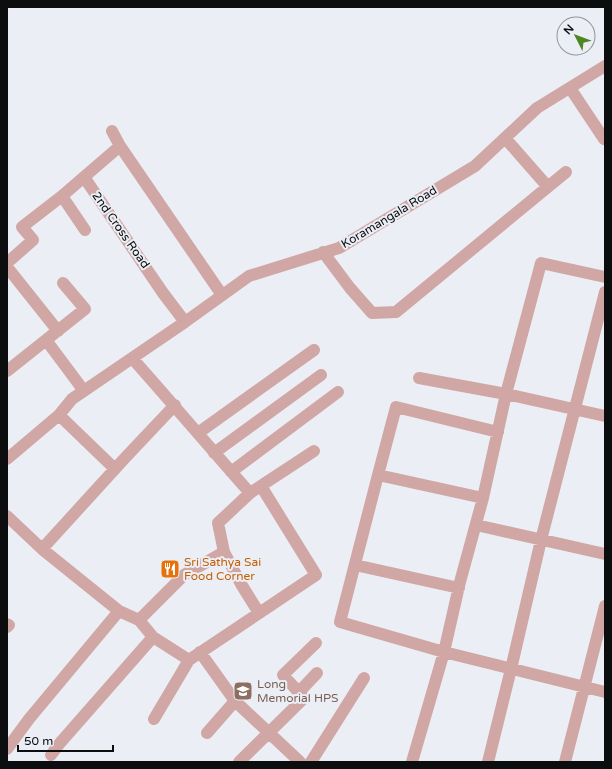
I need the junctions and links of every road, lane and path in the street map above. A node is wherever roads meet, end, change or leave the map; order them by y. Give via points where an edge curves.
1 (605, 66) edge
2 (570, 88) junction
3 (112, 131) dead end
4 (505, 138) junction
5 (604, 139) dead end
6 (120, 146) junction
7 (566, 172) dead end
8 (84, 177) junction
9 (548, 187) junction
10 (62, 196) junction
11 (85, 230) dead end
12 (323, 252) junction
13 (7, 262) edge
14 (7, 267) edge
15 (605, 277) edge
16 (64, 283) dead end
17 (605, 292) edge
18 (222, 295) junction
19 (185, 322) junction
20 (58, 331) junction
21 (46, 340) junction
22 (314, 350) dead end
23 (132, 358) junction
24 (9, 365) edge
25 (322, 375) dead end
26 (419, 378) dead end
27 (84, 391) junction
28 (338, 392) dead end
29 (506, 394) junction
30 (174, 405) junction
31 (575, 409) junction
32 (59, 415) junction
33 (605, 416) edge
34 (498, 432) junction
35 (198, 433) junction
36 (314, 451) dead end
37 (214, 453) junction
38 (7, 459) edge
39 (114, 469) junction
40 (231, 472) junction
41 (378, 475) junction
42 (261, 486) junction
43 (250, 493) junction
44 (483, 498) junction
45 (7, 516) edge
46 (476, 525) junction
47 (541, 540) junction
48 (42, 549) junction
49 (224, 552) junction
50 (605, 554) edge
51 (355, 565) junction
52 (459, 588) junction
53 (605, 606) edge
54 (119, 611) junction
55 (259, 613) junction
56 (139, 620) junction
57 (7, 624) edge
58 (7, 628) edge
59 (153, 637) junction
60 (316, 643) dead end
61 (200, 652) junction
62 (444, 652) junction
63 (189, 660) junction
64 (511, 669) junction
65 (317, 673) dead end
66 (364, 678) dead end
67 (585, 687) junction
68 (299, 692) junction
69 (605, 692) edge
70 (235, 701) junction
71 (154, 719) dead end
72 (268, 732) junction
73 (207, 733) dead end
74 (7, 749) edge
75 (51, 755) dead end
76 (239, 762) edge
77 (300, 762) edge
78 (311, 762) edge
79 (412, 762) edge
80 (488, 762) edge
81 (565, 762) edge

1 - 2 street, Koramangala Road
2 - 4 street, Koramangala Road via 538,108
2 - 5 street
3 - 6 street
4 - 9 street
4 - 12 street, Koramangala Road via 475,166 339,248
6 - 8 street
6 - 18 street
7 - 9 street
8 - 10 street
8 - 19 street, 2nd Cross Road
9 - 12 street via 396,312 372,313
10 - 11 street
10 - 13 street via 22,227 33,240
12 - 18 street, Koramangala Road via 249,276
14 - 20 street
15 - 29 street via 541,263
16 - 20 street via 85,309
17 - 31 street
18 - 19 street, Koramangala Road
19 - 23 street, Koramangala Road
20 - 21 street
21 - 24 street
21 - 27 street
22 - 35 street
23 - 27 street, Koramangala Road
23 - 30 street
25 - 37 street
26 - 29 street
27 - 32 street, Koramangala Road via 72,399
28 - 40 street
29 - 31 street
29 - 34 street
30 - 35 street
30 - 39 street
31 - 33 street
31 - 47 street
32 - 38 street, Koramangala Road
32 - 39 street
34 - 41 street via 396,407
34 - 44 street
35 - 37 street
36 - 42 street
37 - 40 street
39 - 48 street
40 - 43 street
41 - 44 street
41 - 51 street
42 - 43 street
42 - 55 street via 316,575
43 - 49 street via 218,523
44 - 46 street
45 - 48 street
46 - 47 street
46 - 52 street
47 - 50 street
47 - 64 street
48 - 54 street
49 - 55 street
49 - 56 street via 184,575
51 - 52 street
51 - 62 street via 340,622
52 - 62 street
53 - 67 street
54 - 56 street
54 - 74 street
55 - 61 street
56 - 59 street
57 - 58 street
59 - 63 street
59 - 75 street
60 - 68 street via 283,675
61 - 63 street
61 - 70 street
62 - 64 street
62 - 79 street
63 - 71 street
64 - 67 street
64 - 80 street
65 - 68 street
66 - 78 street
67 - 69 street
67 - 81 street
68 - 72 street via 304,698
70 - 72 street
70 - 73 street
72 - 76 street
72 - 77 street

